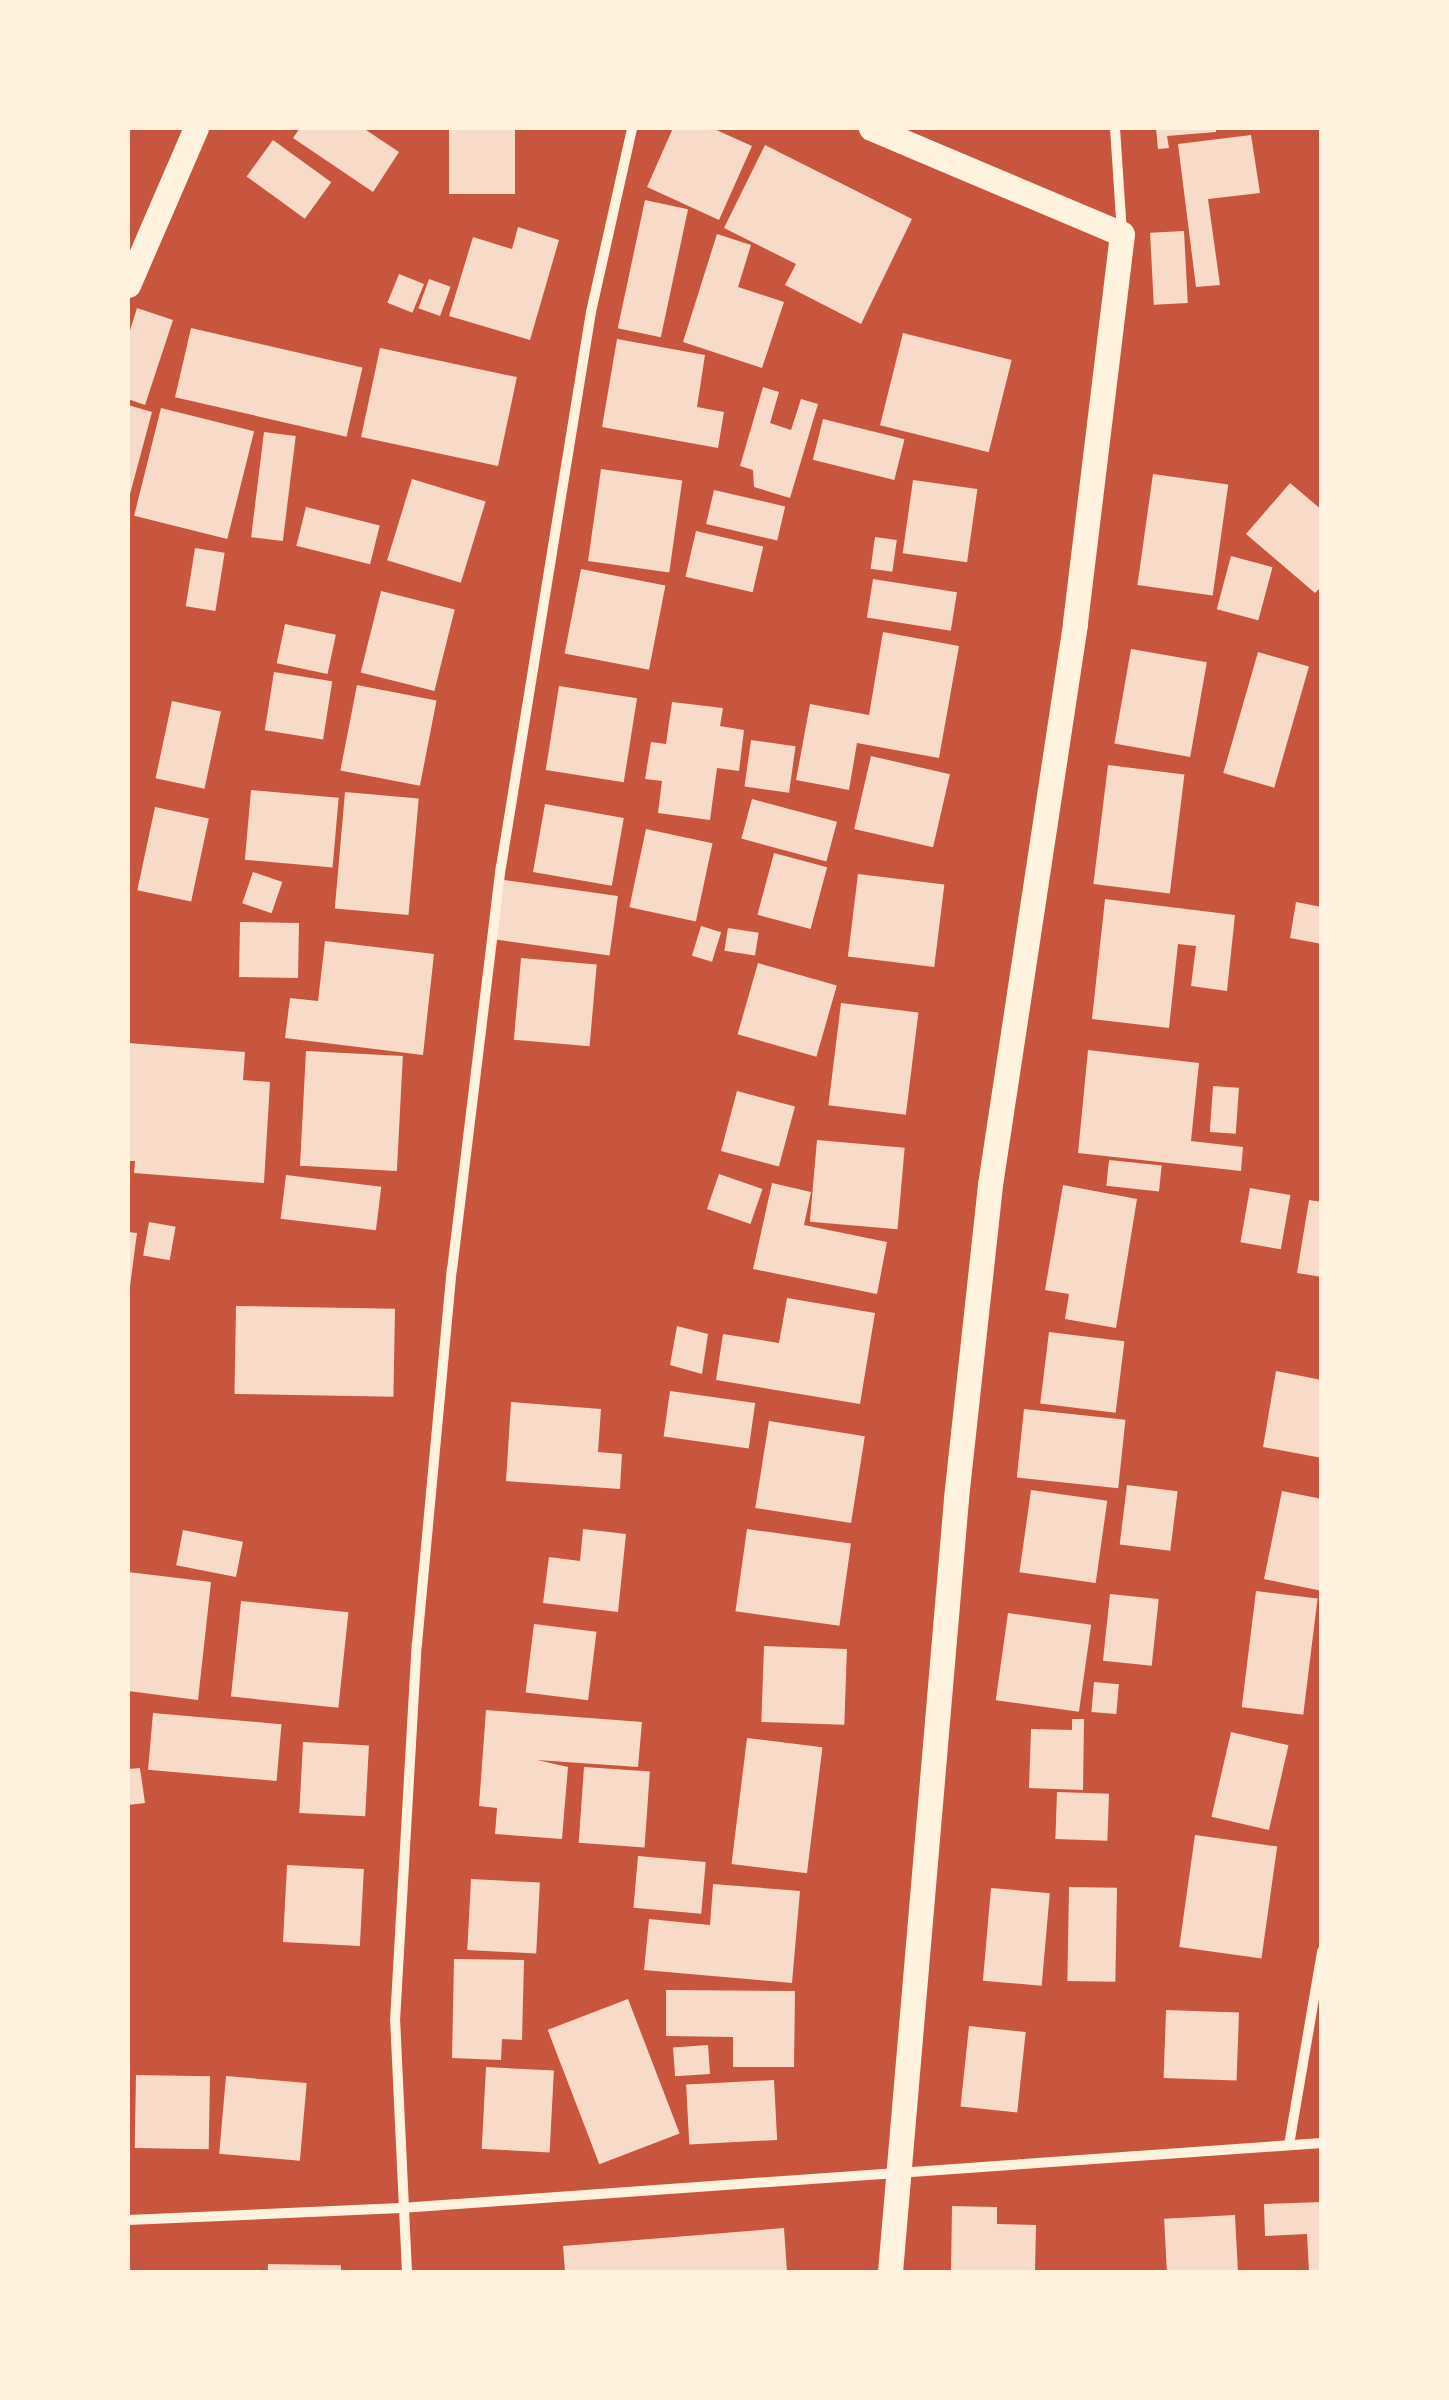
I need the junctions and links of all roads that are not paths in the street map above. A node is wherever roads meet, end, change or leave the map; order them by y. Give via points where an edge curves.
1 (196, 128) edge
2 (632, 128) edge
3 (871, 128) edge
4 (1115, 128) edge
5 (1122, 234) junction
6 (128, 285) edge
7 (1322, 1951) edge
8 (1322, 2143) edge
9 (1289, 2145) junction
10 (897, 2169) junction
11 (401, 2208) junction
12 (128, 2220) edge
13 (407, 2272) edge
14 (890, 2272) edge

1 - 6 main road
2 - 11 street via 591,312 504,848 452,1270 417,1644 396,2001
3 - 5 main road
4 - 5 street
5 - 10 main road via 1075,624 990,1186
7 - 9 street
8 - 9 street
9 - 10 street
10 - 11 street
10 - 14 main road
11 - 12 street
11 - 13 street

